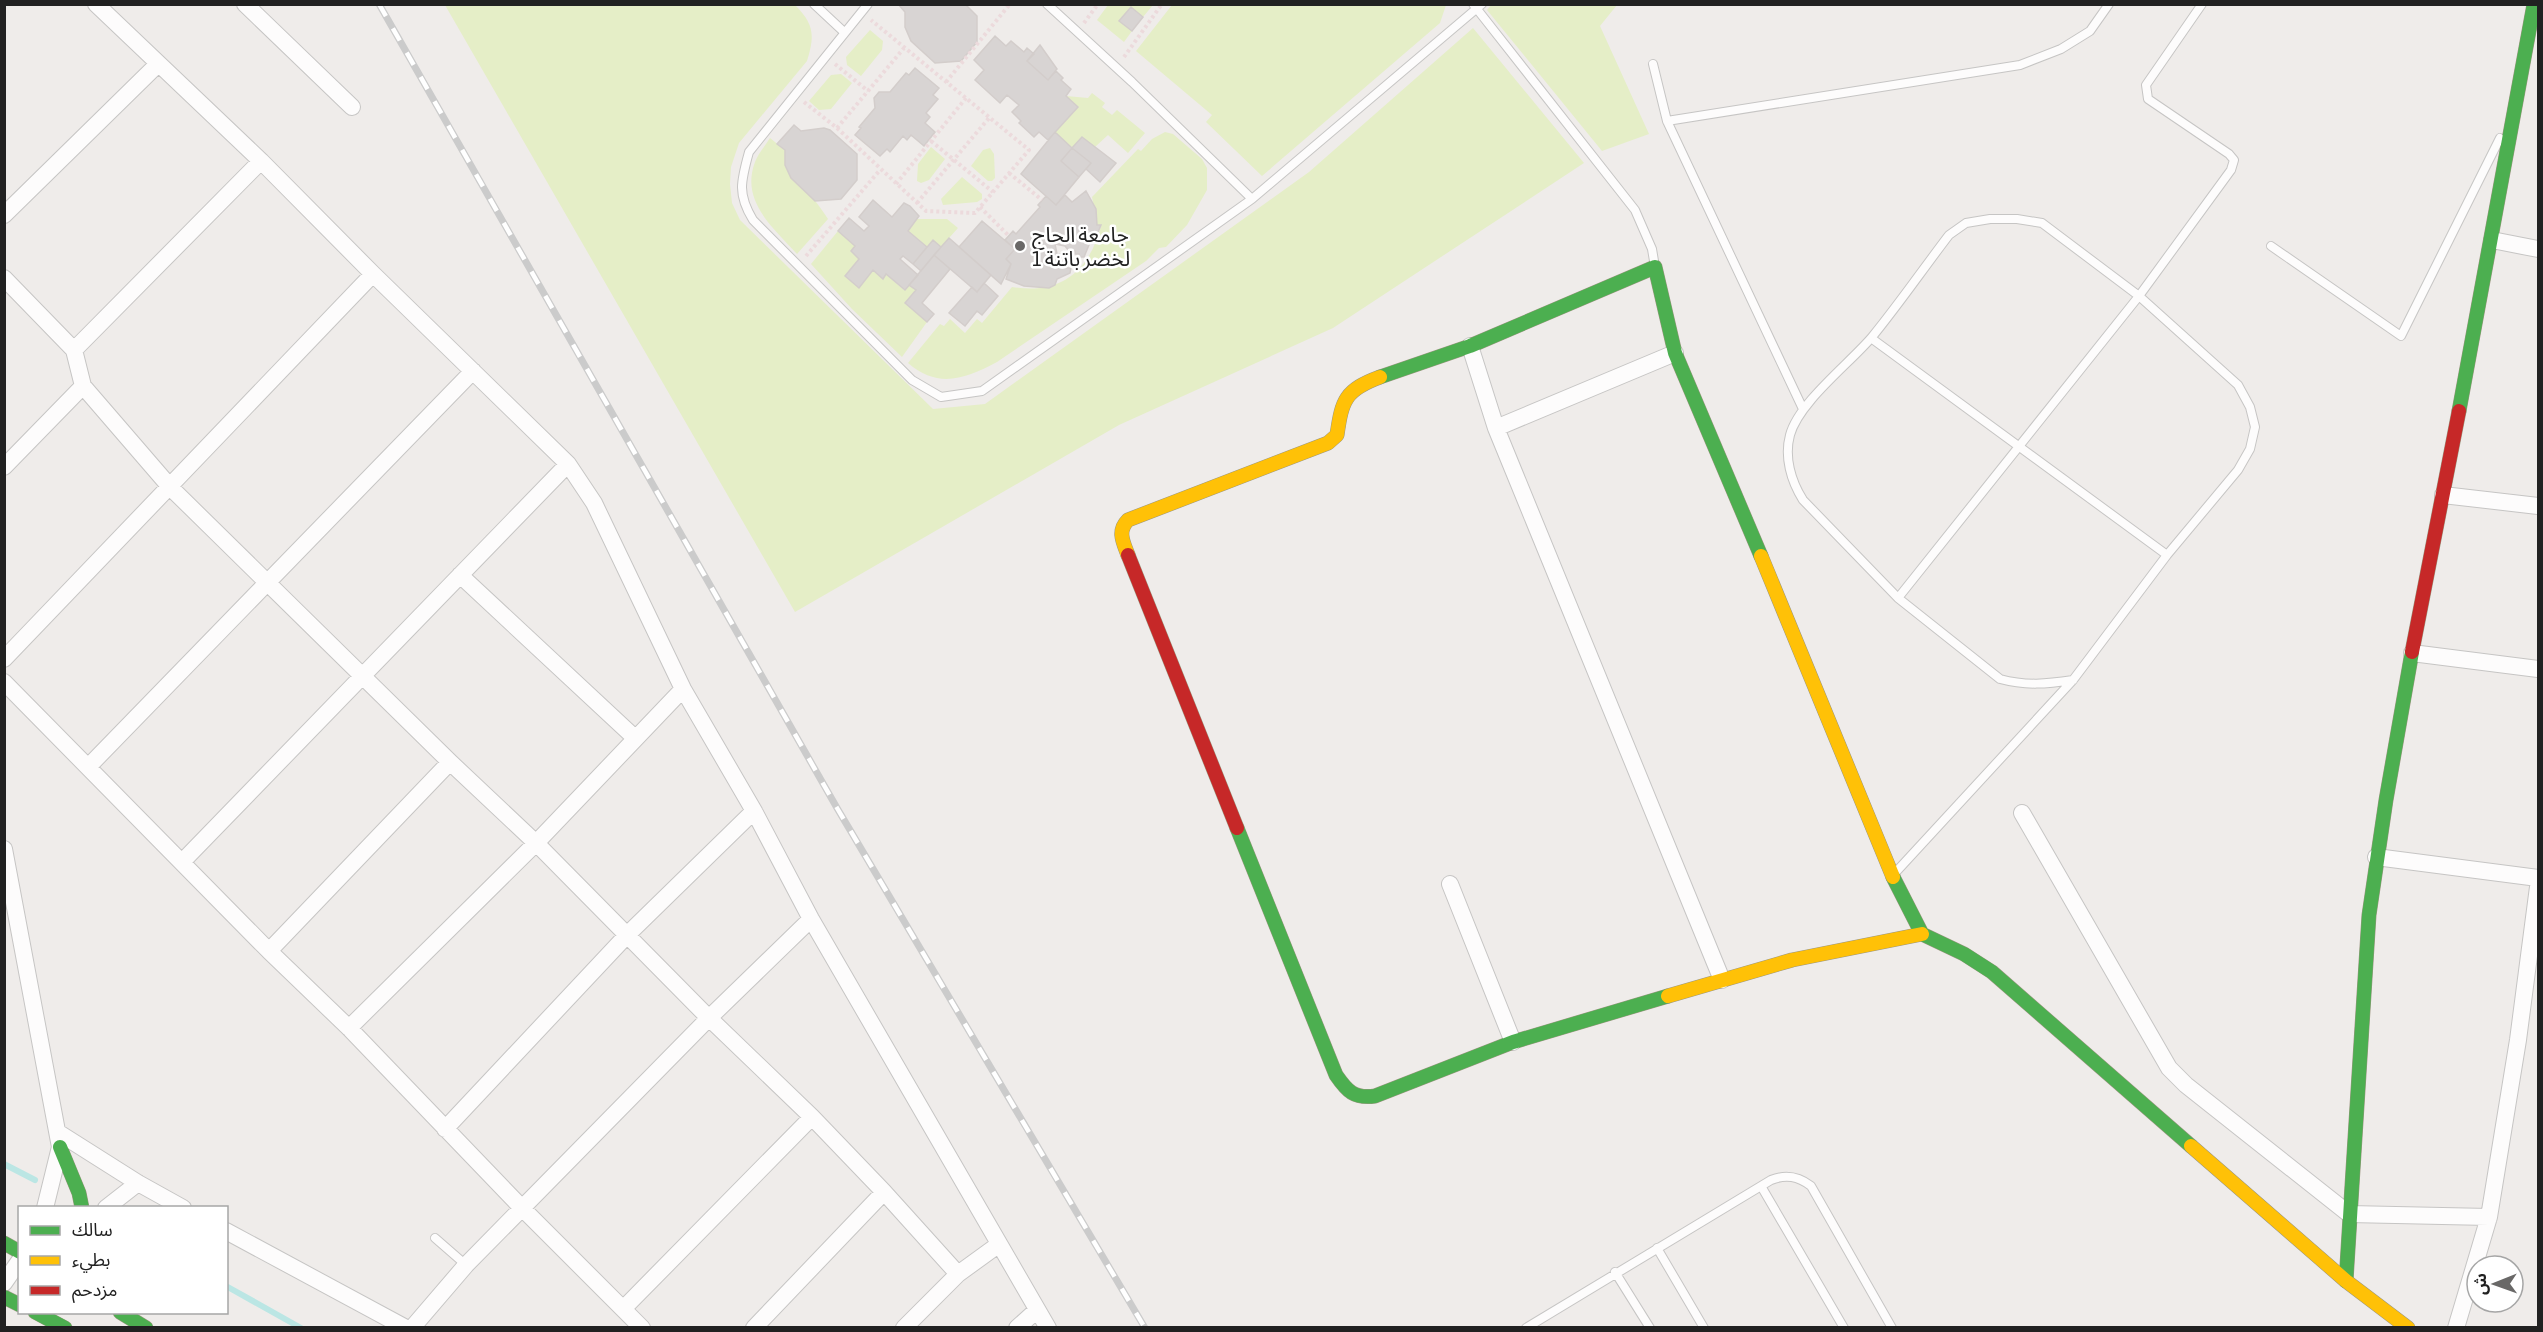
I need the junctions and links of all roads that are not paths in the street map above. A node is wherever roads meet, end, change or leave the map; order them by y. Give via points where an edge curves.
1 (96, 4) edge
2 (245, 4) edge
3 (814, 4) edge
4 (868, 4) edge
5 (1047, 4) edge
6 (2109, 4) edge
7 (2202, 4) edge
8 (2534, 4) edge
9 (1477, 6) edge
10 (844, 32) junction
11 (2532, 51) edge
12 (158, 64) junction
13 (1653, 64) dead end
14 (352, 107) dead end
15 (2514, 108) junction
16 (1667, 121) junction
17 (261, 160) junction
18 (1252, 199) junction
19 (4, 215) edge
20 (2492, 240) junction
21 (2271, 246) dead end
22 (2538, 249) edge
23 (1655, 267) junction
24 (373, 274) junction
25 (4, 278) edge
26 (2139, 296) junction
27 (1871, 338) junction
28 (1470, 346) junction
29 (74, 350) junction
30 (1675, 353) junction
31 (472, 371) junction
32 (83, 386) junction
33 (1803, 409) junction
34 (1496, 428) junction
35 (2019, 447) junction
36 (568, 464) junction
37 (4, 467) edge
38 (171, 488) junction
39 (2443, 495) junction
40 (2538, 506) edge
41 (2167, 555) junction
42 (460, 575) junction
43 (267, 583) junction
44 (1898, 598) junction
45 (2412, 653) junction
46 (4, 659) edge
47 (2538, 669) edge
48 (362, 676) junction
49 (2073, 680) junction
50 (4, 682) edge
51 (683, 689) junction
52 (635, 738) junction
53 (450, 762) junction
54 (88, 768) junction
55 (754, 811) junction
56 (2022, 813) dead end
57 (536, 843) junction
58 (4, 849) edge
59 (2376, 857) junction
60 (182, 862) junction
61 (1893, 876) junction
62 (2538, 878) edge
63 (1450, 884) dead end
64 (2538, 887) edge
65 (810, 919) junction
66 (628, 933) junction
67 (1922, 934) junction
68 (269, 951) junction
69 (1722, 980) junction
70 (709, 1018) junction
71 (349, 1028) junction
72 (1513, 1042) junction
73 (812, 1117) junction
74 (445, 1129) junction
75 (59, 1140) junction
76 (138, 1183) junction
77 (1761, 1186) junction
78 (884, 1192) junction
79 (45, 1206) edge
80 (82, 1206) edge
81 (109, 1206) edge
82 (179, 1206) edge
83 (522, 1208) junction
84 (2349, 1214) junction
85 (2488, 1217) junction
86 (228, 1232) edge
87 (435, 1238) dead end
88 (4, 1243) edge
89 (998, 1245) junction
90 (1657, 1248) junction
91 (18, 1251) edge
92 (18, 1263) edge
93 (465, 1266) junction
94 (1615, 1272) junction
95 (958, 1274) junction
96 (2346, 1281) junction
97 (4, 1283) edge
98 (4, 1297) edge
99 (18, 1304) edge
100 (623, 1309) junction
101 (1037, 1310) junction
102 (39, 1314) edge
103 (123, 1314) edge
104 (65, 1328) edge
105 (146, 1328) edge
106 (406, 1328) edge
107 (412, 1328) edge
108 (642, 1328) edge
109 (754, 1328) edge
110 (904, 1328) edge
111 (1017, 1328) edge
112 (1048, 1328) edge
113 (1526, 1328) edge
114 (1650, 1328) edge
115 (1704, 1328) edge
116 (1844, 1328) edge
117 (1892, 1328) edge
118 (2408, 1328) edge
119 (2456, 1328) edge

1 - 12 street
2 - 14 street
3 - 10 lane
4 - 10 lane
5 - 18 lane
6 - 16 lane via 2090,31 2061,49 2020,65
7 - 26 lane via 2146,85 2146,92 2148,99 2234,160 2231,170
8 - 11 main road
9 - 18 lane
9 - 23 lane via 1635,210 1652,249
10 - 18 lane via 748,152 741,182 743,204 753,220 912,380 942,397 982,391
11 - 15 main road
12 - 17 street
12 - 19 street
13 - 16 lane
15 - 20 main road
15 - 21 lane via 2401,336
16 - 33 lane
17 - 24 street
17 - 29 street
20 - 22 street
20 - 39 main road
23 - 28 main road
23 - 30 main road
24 - 31 street
24 - 38 street
25 - 29 street
26 - 27 lane via 2042,223 1990,219 1966,223 1949,235
26 - 35 lane
26 - 41 lane via 2238,385 2255,427 2250,449 2238,470
27 - 33 lane
27 - 35 lane
28 - 34 street
28 - 72 main road via 1367,382 1346,396 1337,435 1328,443 1128,520 1122,526 1121,537 1246,856 1336,1075 1348,1094 1359,1099 1375,1096
29 - 32 street
30 - 34 street
30 - 61 main road
31 - 36 street
31 - 43 street
32 - 37 street
32 - 38 street
33 - 44 lane via 1790,434 1788,461 1793,485
34 - 69 street
35 - 41 lane
35 - 44 lane
36 - 42 street
36 - 51 street via 594,503
38 - 43 street
38 - 46 street
39 - 40 street
39 - 45 main road
41 - 49 lane
42 - 48 street
42 - 52 street
43 - 48 street
43 - 54 street
44 - 49 lane via 2000,679 2020,685
45 - 47 street
45 - 59 main road
48 - 53 street
48 - 60 street
49 - 61 lane
50 - 54 street
51 - 52 street
51 - 55 street
52 - 57 street
53 - 57 street
53 - 68 street
54 - 60 street
55 - 65 street
55 - 66 street
56 - 84 street via 2169,1068
57 - 66 street
57 - 71 street
58 - 75 street
59 - 62 street
59 - 84 main road
60 - 68 street
61 - 67 main road
63 - 72 street
64 - 85 street via 2518,1040
65 - 70 street
65 - 89 street
66 - 70 street
66 - 74 street
67 - 69 main road via 1792,960
67 - 96 main road via 1992,972
68 - 71 street
69 - 72 main road
70 - 73 street
70 - 83 street
71 - 74 street
73 - 78 street
73 - 100 street
74 - 83 street
75 - 76 street
75 - 79 street
75 - 80 main road
76 - 81 street
76 - 82 street
77 - 90 lane
77 - 116 lane
77 - 117 lane via 1788,1176 1811,1186
78 - 95 street
78 - 109 street
83 - 93 street
83 - 100 street
84 - 85 street
84 - 96 main road
85 - 119 street
86 - 106 street
87 - 93 lane
88 - 91 main road
89 - 95 street
89 - 101 street
90 - 94 lane
90 - 115 lane
92 - 97 street
93 - 107 street
94 - 113 lane
94 - 114 lane
95 - 110 street
96 - 118 main road
98 - 99 main road
100 - 108 street
101 - 111 street
101 - 112 street
102 - 104 main road
103 - 105 main road

